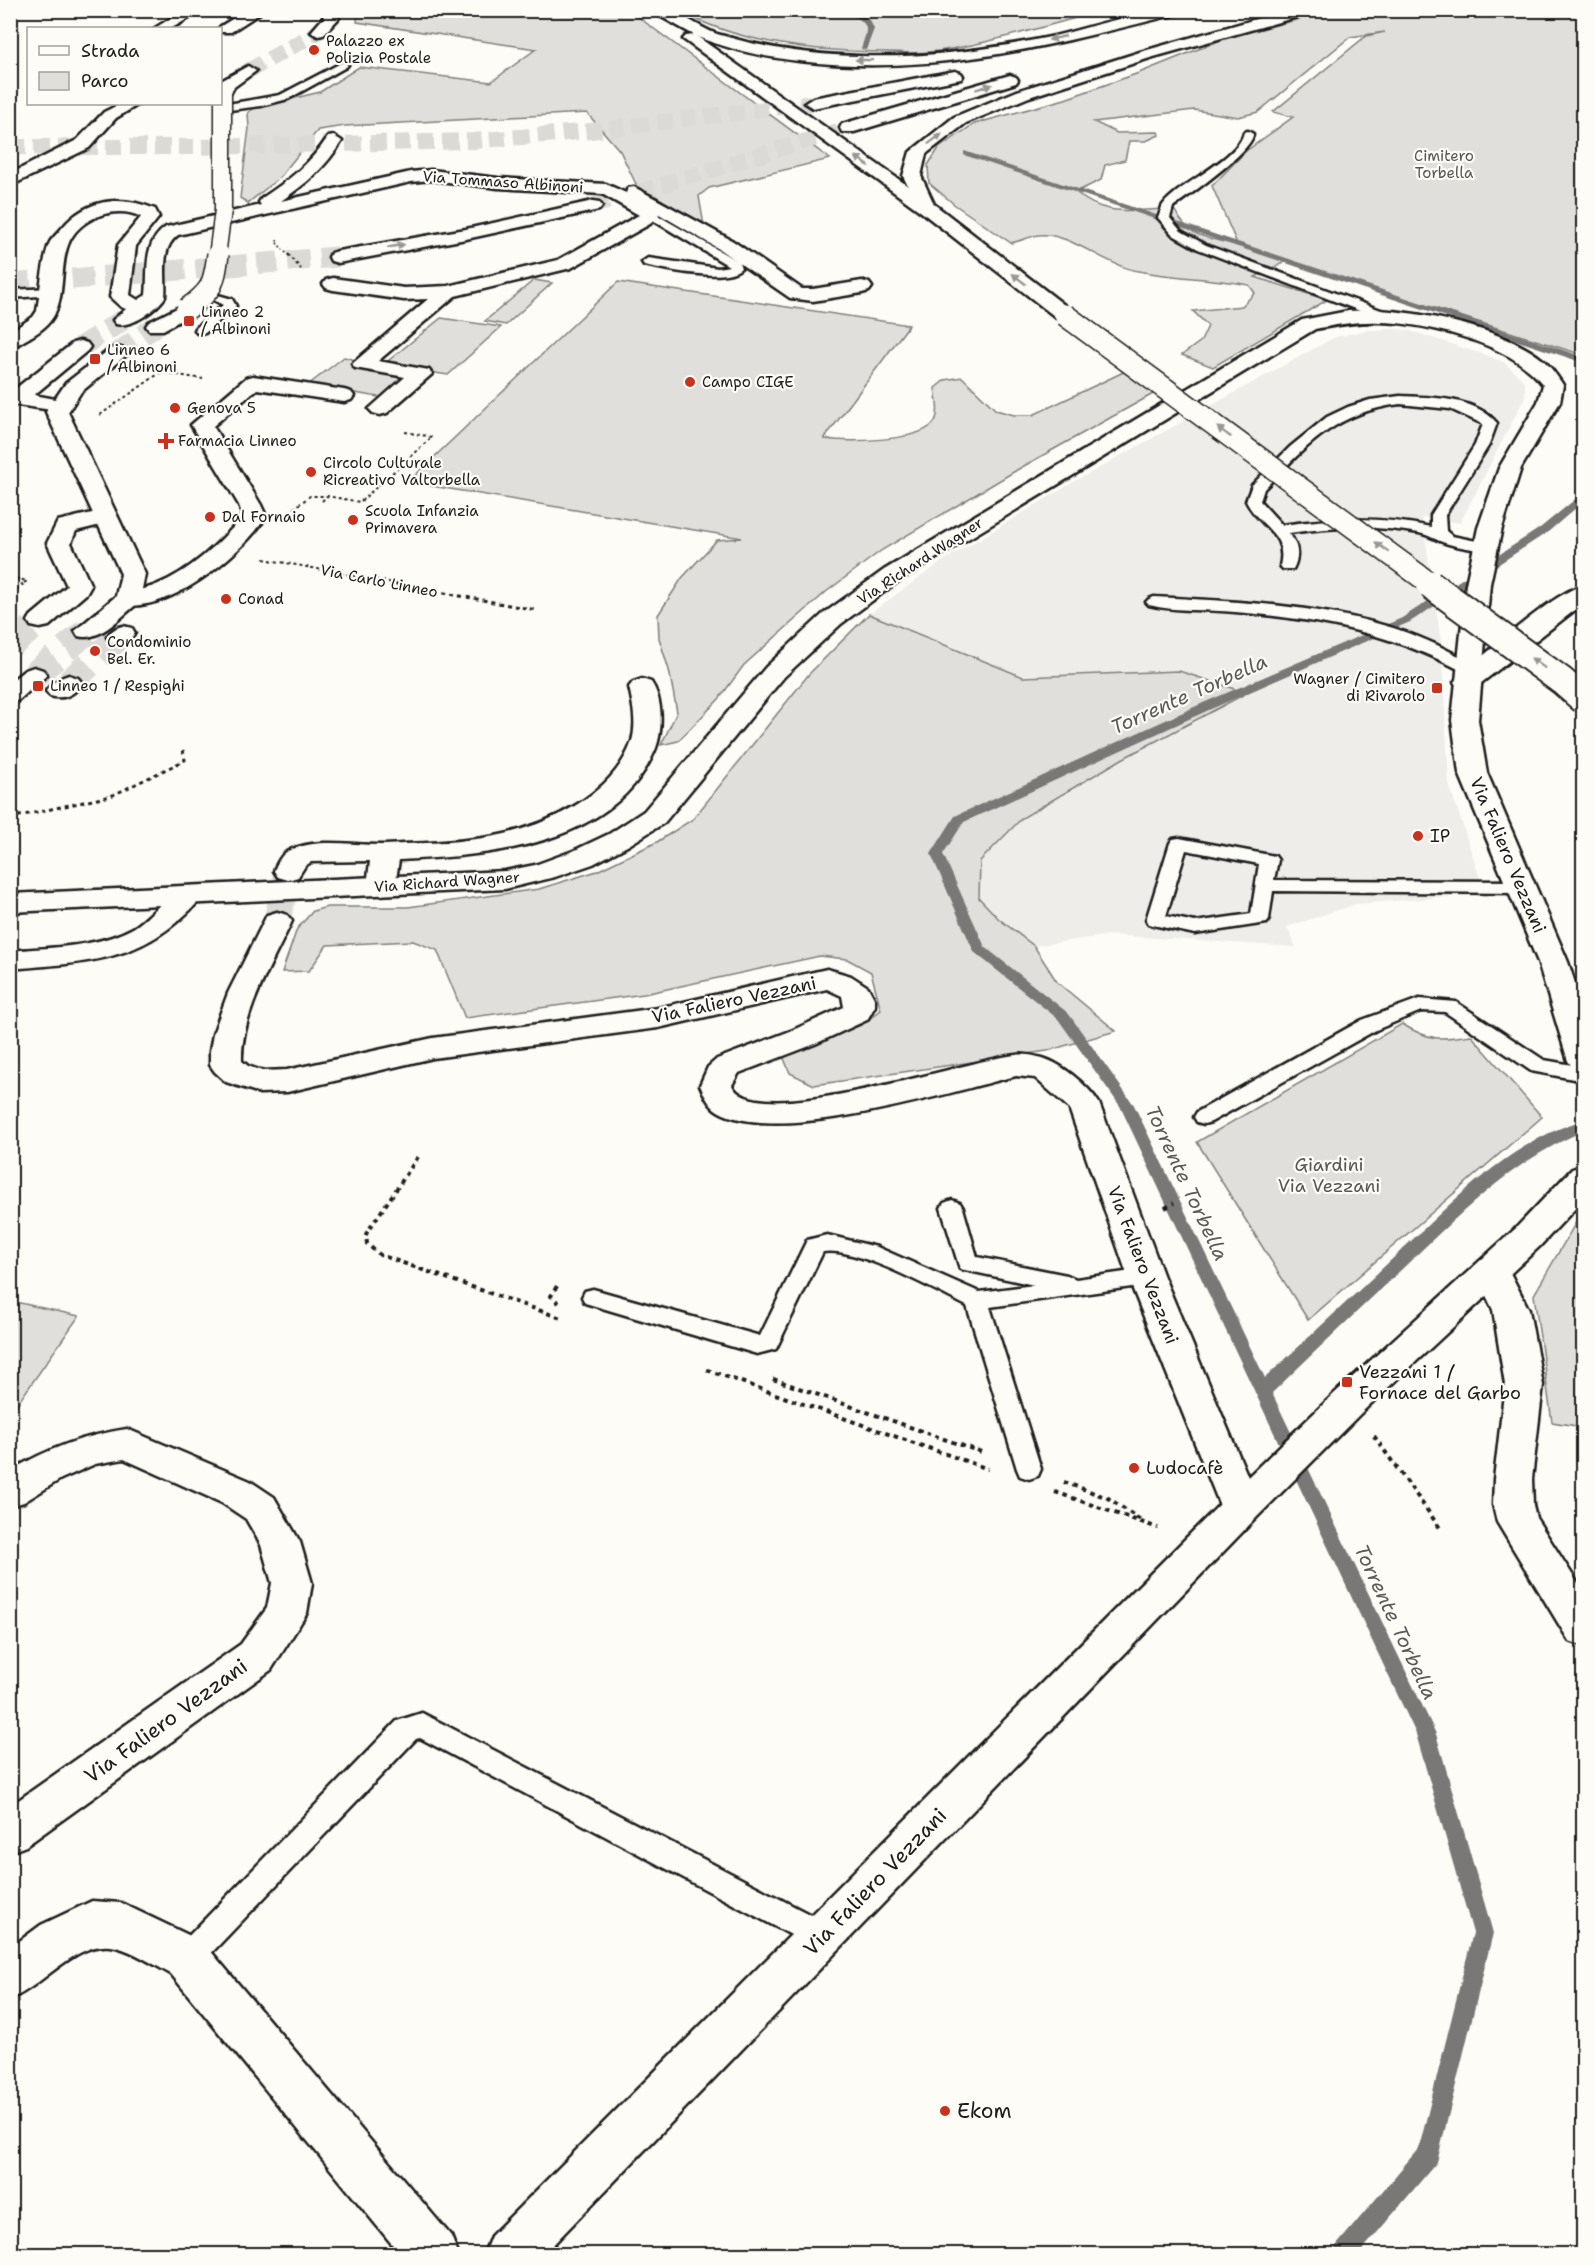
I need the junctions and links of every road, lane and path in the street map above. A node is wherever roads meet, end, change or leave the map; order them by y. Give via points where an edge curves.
1 (196, 10) edge
2 (258, 10) edge
3 (328, 10) edge
4 (650, 10) edge
5 (656, 10) edge
6 (1266, 10) edge
7 (1306, 10) edge
8 (1182, 15) edge
9 (164, 27) edge
10 (226, 29) dead end
11 (318, 32) tunnel mouth
12 (342, 65) dead end
13 (998, 66) dead end
14 (1049, 69) dead end
15 (248, 71) tunnel mouth
16 (975, 72) dead end
17 (1027, 75) dead end
18 (222, 94) edge
19 (813, 102) tunnel mouth
20 (129, 105) edge
21 (848, 128) tunnel mouth
22 (1248, 134) dead end
23 (334, 141) dead end
24 (10, 181) edge
25 (612, 191) junction
26 (87, 198) dead end
27 (593, 206) tunnel mouth
28 (926, 207) junction
29 (254, 212) junction
30 (650, 214) junction
31 (59, 243) junction
32 (338, 257) tunnel mouth
33 (648, 262) dead end
34 (333, 284) tunnel mouth
35 (862, 287) dead end
36 (51, 291) junction
37 (448, 292) junction
38 (10, 294) edge
39 (218, 299) dead end
40 (153, 313) junction
41 (1385, 316) junction
42 (123, 320) tunnel mouth
43 (201, 330) dead end
44 (10, 341) edge
45 (80, 347) tunnel mouth
46 (117, 353) tunnel mouth
47 (174, 363) dead end
48 (159, 372) junction
49 (204, 380) dead end
50 (344, 396) dead end
51 (13, 399) edge
52 (59, 405) junction
53 (380, 409) dead end
54 (68, 438) junction
55 (327, 496) junction
56 (322, 501) dead end
57 (360, 502) dead end
58 (291, 512) dead end
59 (105, 517) junction
60 (1279, 531) junction
61 (1439, 533) junction
62 (222, 552) junction
63 (1485, 553) junction
64 (1288, 566) dead end
65 (1584, 592) edge
66 (128, 599) junction
67 (1154, 602) dead end
68 (536, 610) dead end
69 (40, 621) tunnel mouth
70 (87, 631) tunnel mouth
71 (34, 675) tunnel mouth
72 (1467, 675) junction
73 (642, 687) dead end
74 (10, 695) edge
75 (1584, 700) edge
76 (183, 750) dead end
77 (10, 818) edge
78 (386, 855) junction
79 (288, 871) tunnel mouth
80 (1264, 885) junction
81 (381, 886) junction
82 (1521, 887) junction
83 (188, 896) junction
84 (10, 903) edge
85 (277, 921) tunnel mouth
86 (10, 960) edge
87 (1584, 1061) edge
88 (1584, 1074) edge
89 (1204, 1117) dead end
90 (1584, 1177) edge
91 (952, 1208) dead end
92 (1492, 1270) junction
93 (1146, 1277) junction
94 (1085, 1286) junction
95 (593, 1297) dead end
96 (977, 1301) junction
97 (806, 1390) dead end
98 (1349, 1402) junction
99 (1029, 1469) junction
100 (10, 1491) edge
101 (1251, 1499) junction
102 (1148, 1525) dead end
103 (1440, 1528) dead end
104 (1584, 1629) edge
105 (10, 1832) edge
106 (822, 1936) junction
107 (187, 1958) junction
108 (10, 1977) edge
109 (433, 2254) edge
110 (509, 2254) edge

1 - 9 main road
2 - 10 main road
3 - 11 main road via 332,18
28 -> 4 main road
8 -> 5 main road via 1011,49 869,61 803,57 736,44 693,30
6 - 14 main road
28 -> 7 main road via 912,176 918,152 960,120 1023,94 1145,55
8 - 13 main road
12 - 18 lane via 284,97 261,104
15 - 18 main road
16 - 19 main road
21 -> 17 main road
18 - 40 main road, bridge via 223,210 214,283 205,296 187,309
20 - 24 main road via 110,115 83,144
22 - 41 lane via 1229,159 1168,206 1164,218 1177,233 1202,247
23 - 29 main road, Via Tommaso Albinoni via 308,174
25 - 29 main road, Via Tommaso Albinoni via 425,175
25 - 30 main road, Via Tommaso Albinoni
25 - 35 main road, Via Tommaso Albinoni via 634,191 726,245 797,294
26 - 31 main road via 70,209 60,224
32 -> 27 main road
75 -> 28 main road, bridge via 1065,315
29 - 40 main road, Via Tommaso Albinoni via 183,228 162,238 157,248
30 - 33 lane, Via Tommaso Albinoni via 735,268 718,272
30 - 37 main road via 564,264
31 - 36 main road
31 - 40 main road via 80,218 95,210 135,207 149,213 150,217 127,245 120,297
34 - 37 main road via 404,294
36 - 38 lane
36 - 44 main road via 41,321
37 - 53 main road via 362,364 422,374
39 - 43 lane via 231,306
40 - 42 main road, Via Tommaso Albinoni
41 - 63 main road, Via Richard Wagner via 1428,323 1511,350 1544,372 1552,385 1549,402 1510,468
41 - 81 main road, Via Richard Wagner via 1309,324 892,575 832,619 775,672 654,817 611,845 557,868 523,877
45 - 51 main road
46 - 52 main road
47 - 48 path
48 - 49 path
48 - 54 path
50 - 62 main road via 253,382 202,425 255,516
51 - 52 main road
52 - 54 main road via 57,412
54 - 59 main road
55 - 56 path
55 - 57 path
55 - 58 path via 310,496
59 - 66 main road via 133,574
59 - 69 main road via 66,526 59,543 79,586
60 - 61 lane via 1374,522
60 - 61 lane via 1256,507 1253,501 1257,488 1322,427 1345,412 1402,398 1457,406 1490,423 1482,445 1438,515
60 - 64 lane via 1287,538 1292,555
61 - 63 lane
62 - 66 main road via 168,589
62 - 68 path, Via Carlo Linneo
63 - 72 main road, Via Richard Wagner
65 - 72 main road
66 - 70 main road
67 - 72 lane via 1268,610 1342,622 1434,650
71 - 74 main road
72 - 82 main road, Via Faliero Vezzani via 1465,720 1473,773
73 - 78 main road via 648,714 641,753 626,777 598,801 542,831 497,844
76 - 77 path via 185,760 111,796
78 - 79 main road via 378,852 301,856
78 - 81 main road
80 - 80 lane via 1269,860 1179,843 1155,920 1195,928 1260,919
80 - 82 lane
81 - 83 main road, Via Richard Wagner
82 - 87 main road, Via Faliero Vezzani via 1553,962
83 - 84 main road, Via Richard Wagner
83 - 86 main road via 140,937 92,950
85 - 93 main road, Via Faliero Vezzani via 230,1027 223,1054 225,1065 260,1082 287,1081 433,1048 658,1018 827,979 843,982 859,996 860,1008 856,1013 728,1066 716,1084 723,1099 750,1108 816,1109 1016,1065 1038,1067 1083,1103
88 - 89 lane via 1538,1066 1449,1006 1419,1005 1369,1025
90 - 92 main road, Via Faliero Vezzani
91 - 94 lane via 966,1259 972,1265
92 - 98 main road, Via Faliero Vezzani
92 - 104 main road via 1511,1310 1524,1385 1513,1479 1517,1522
93 - 94 lane
93 - 101 main road, Via Faliero Vezzani
94 - 96 lane
95 - 96 lane via 763,1345 768,1342 815,1246 826,1242 882,1256
96 - 99 lane
97 - 99 path
98 - 101 main road, Via Faliero Vezzani
98 - 103 path
99 - 102 path via 1108,1498
100 - 105 main road, Via Faliero Vezzani via 47,1468 90,1450 127,1444 236,1492 260,1508 280,1542 292,1583 287,1613 256,1657
101 - 106 main road, Via Faliero Vezzani
106 - 107 lane via 422,1725 407,1730
106 - 110 main road, Via Faliero Vezzani
107 - 108 main road via 121,1925 92,1923 57,1941
107 - 109 main road

